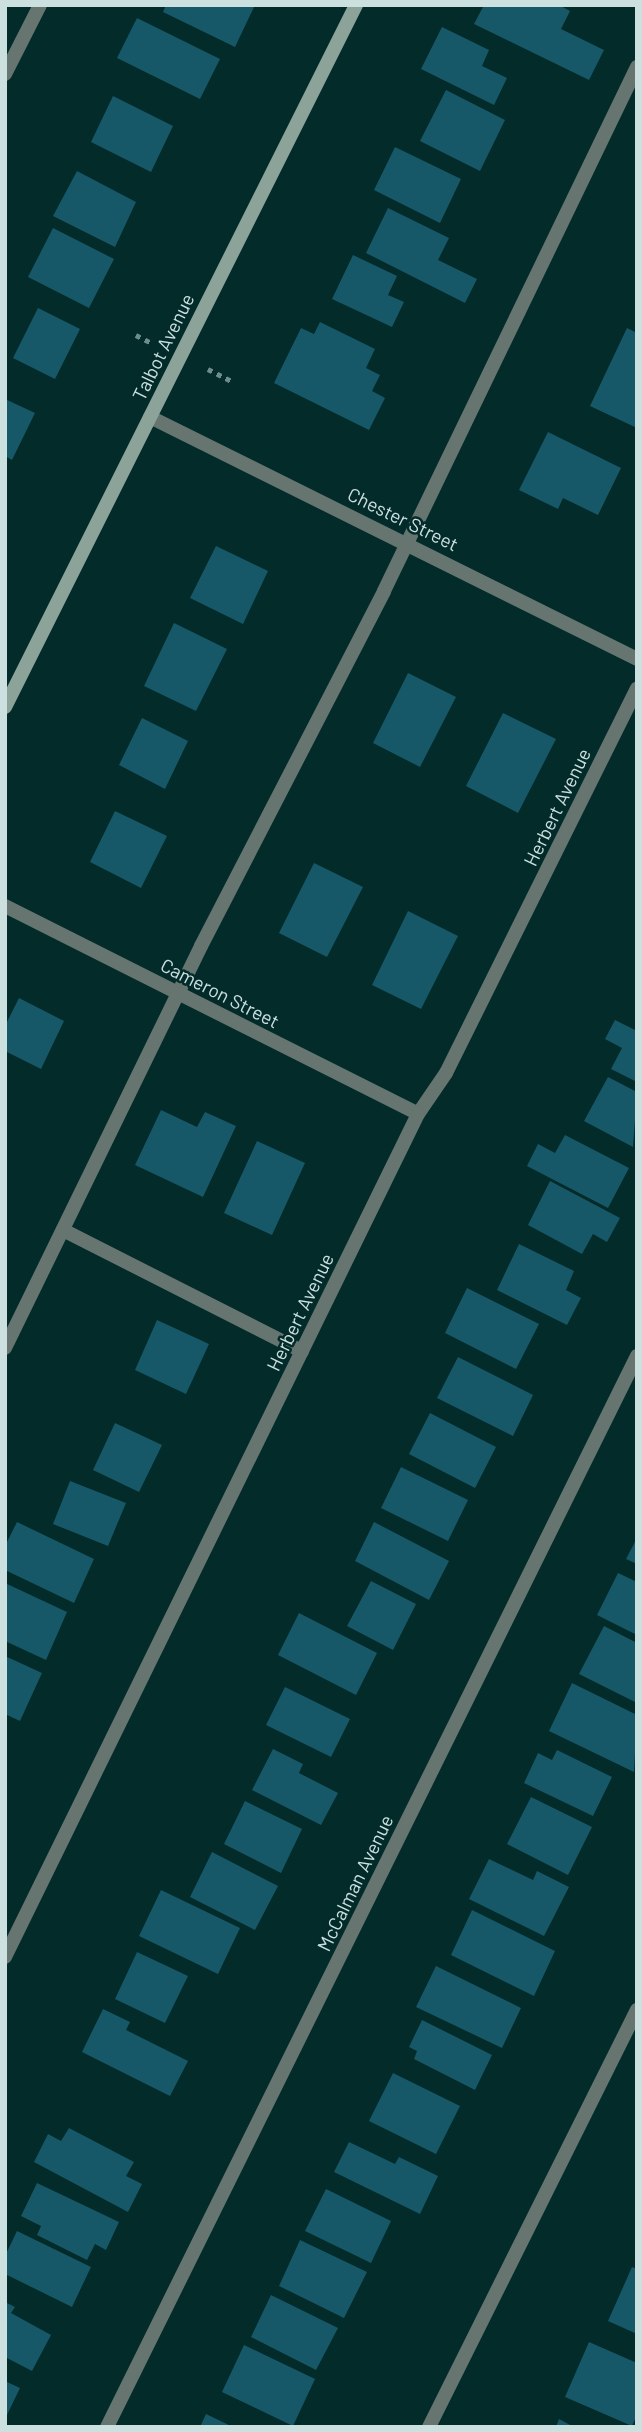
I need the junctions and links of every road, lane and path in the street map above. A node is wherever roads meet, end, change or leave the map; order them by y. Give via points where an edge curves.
1 (40, 5) edge
2 (356, 5) edge
3 (637, 67) edge
4 (5, 74) edge
5 (150, 417) junction
6 (405, 541) junction
7 (637, 659) edge
8 (637, 689) edge
9 (5, 706) edge
10 (5, 906) edge
11 (178, 994) junction
12 (418, 1114) junction
13 (63, 1230) junction
14 (5, 1348) edge
15 (302, 1351) junction
16 (637, 1356) edge
17 (5, 1957) edge
18 (637, 2010) edge
19 (107, 2427) edge
20 (429, 2427) edge

1 - 4 street
2 - 5 street, Talbot Avenue
3 - 6 street
5 - 6 street, Chester Street
5 - 9 street, Talbot Avenue
6 - 7 street, Chester Street
6 - 11 street via 384,591
8 - 12 street, Herbert Avenue via 446,1073
10 - 11 street, Cameron Street
11 - 12 street, Cameron Street
11 - 13 street
12 - 15 street, Herbert Avenue
13 - 14 street
13 - 15 street
15 - 17 street, Herbert Avenue
16 - 19 street, McCalman Avenue
18 - 20 street

